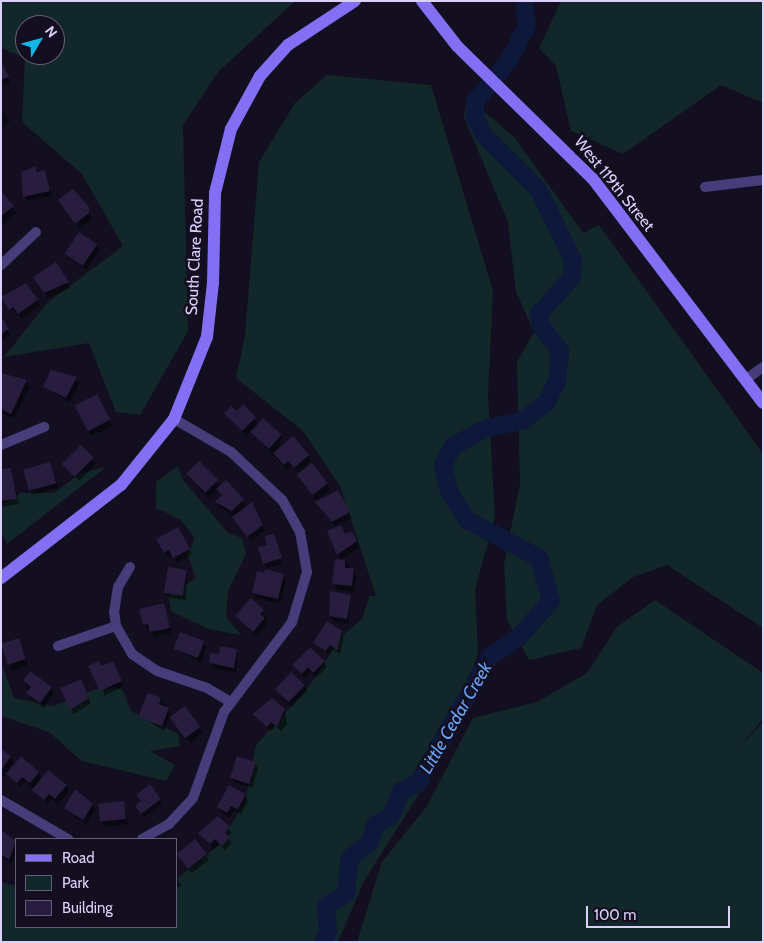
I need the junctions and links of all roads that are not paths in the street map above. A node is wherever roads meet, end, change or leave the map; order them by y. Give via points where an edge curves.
1 (355, 1) edge
2 (422, 1) edge
3 (763, 180) edge
4 (705, 187) dead end
5 (36, 232) dead end
6 (1, 265) edge
7 (763, 367) edge
8 (745, 380) junction
9 (763, 403) edge
10 (174, 419) junction
11 (44, 427) dead end
12 (1, 445) edge
13 (130, 567) dead end
14 (2, 577) edge
15 (116, 626) junction
16 (58, 646) dead end
17 (230, 702) junction
18 (1, 800) edge
19 (66, 838) edge
20 (144, 838) edge

1 - 10 street, South Clare Road via 288,45 260,76 238,112 223,152 215,193 213,283 207,337
2 - 8 street, West 119th Street via 441,30 593,179
3 - 4 street
5 - 6 street
7 - 8 street
8 - 9 street, West 119th Street
10 - 14 street, South Clare Road via 121,485
10 - 17 street via 231,452 270,486 293,515 305,552 305,588 292,622
11 - 12 street
13 - 15 street via 115,600
15 - 16 street
15 - 17 street via 142,663 207,688
17 - 20 street via 193,798 169,824
18 - 19 street

